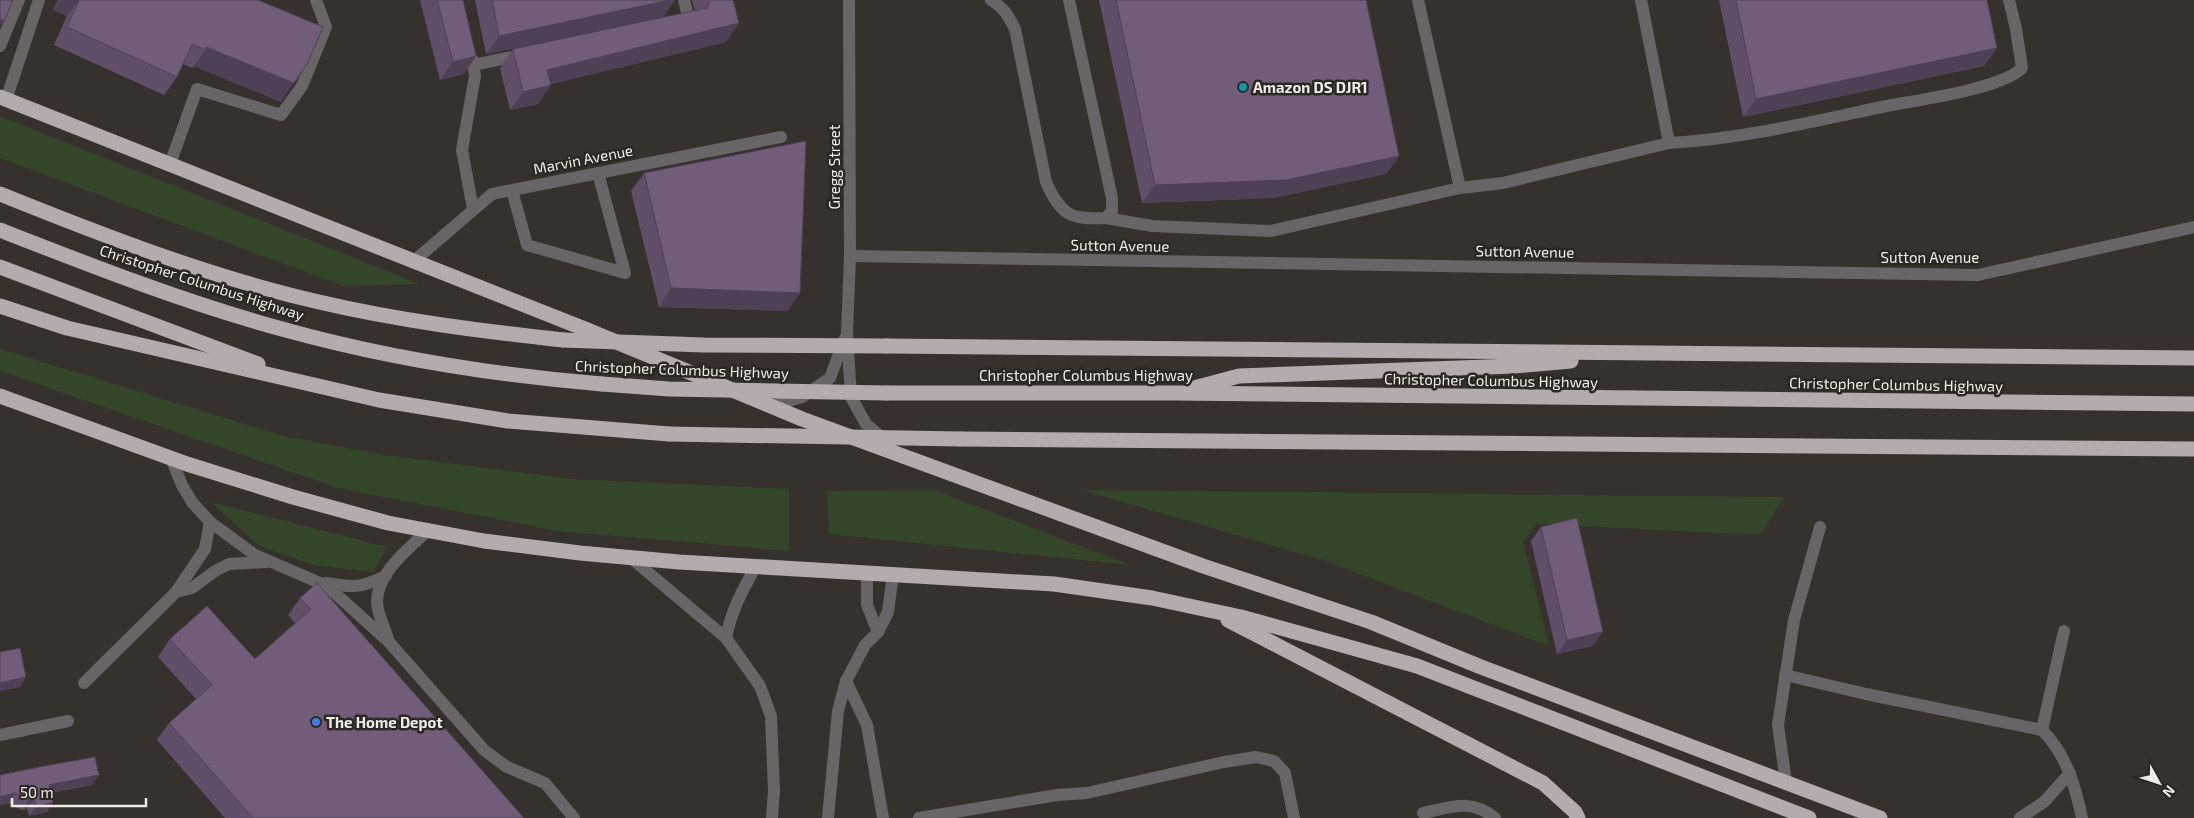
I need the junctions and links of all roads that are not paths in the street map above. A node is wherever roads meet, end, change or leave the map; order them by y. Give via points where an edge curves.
1 (19, 0) edge
2 (39, 0) edge
3 (316, 0) edge
4 (684, 0) edge
5 (849, 0) edge
6 (990, 0) edge
7 (1069, 0) edge
8 (1418, 0) edge
9 (1641, 0) edge
10 (2009, 0) edge
11 (670, 24) edge
12 (0, 46) edge
13 (470, 47) edge
14 (539, 52) edge
15 (473, 65) junction
16 (3, 98) edge
17 (781, 137) dead end
18 (1669, 143) junction
19 (170, 164) junction
20 (598, 173) junction
21 (1460, 188) junction
22 (512, 190) junction
23 (0, 194) edge
24 (473, 209) junction
25 (1106, 218) junction
26 (2194, 227) edge
27 (0, 230) edge
28 (850, 256) junction
29 (414, 261) junction
30 (0, 267) edge
31 (0, 306) edge
32 (847, 333) junction
33 (1636, 354) junction
34 (2194, 358) edge
35 (320, 387) junction
36 (1173, 393) junction
37 (0, 396) edge
38 (2194, 404) edge
39 (772, 406) junction
40 (2194, 449) edge
41 (904, 456) junction
42 (171, 458) junction
43 (210, 522) junction
44 (1820, 528) dead end
45 (428, 530) junction
46 (631, 558) junction
47 (272, 562) junction
48 (756, 566) junction
49 (867, 572) junction
50 (894, 574) junction
51 (386, 576) junction
52 (318, 582) junction
53 (176, 592) junction
54 (1209, 610) junction
55 (2064, 631) dead end
56 (878, 632) junction
57 (726, 638) junction
58 (389, 642) junction
59 (1785, 675) junction
60 (846, 681) junction
61 (84, 683) dead end
62 (68, 721) dead end
63 (2042, 730) junction
64 (0, 735) edge
65 (2070, 773) junction
66 (1786, 782) junction
67 (1423, 813) dead end
68 (574, 818) edge
69 (772, 818) edge
70 (828, 818) edge
71 (883, 818) edge
72 (919, 818) edge
73 (1294, 818) edge
74 (1495, 818) edge
75 (1578, 818) edge
76 (1810, 818) edge
77 (1880, 818) edge
78 (2020, 818) edge
79 (2082, 818) edge

1 - 12 street
2 - 16 street
3 - 19 street via 326,27 302,86 281,115 197,89
4 - 11 street via 689,20
5 - 28 street, Gregg Street
6 - 25 street via 1007,13 1014,29 1046,182 1053,198 1073,217
7 - 25 street via 1112,198 1112,211
8 - 21 street
9 - 18 street
10 - 18 street via 2022,68 2007,79 1755,134
13 - 15 street
14 - 15 street
15 - 24 street via 475,76 462,150
16 - 19 highway
17 - 20 street, Marvin Avenue
18 - 21 street via 1503,182
19 - 29 highway
20 - 22 street, Marvin Avenue
20 - 22 street via 625,273 527,245
21 - 25 street via 1271,231 1152,226
22 - 24 street, Marvin Avenue via 492,194
23 - 33 highway, Christopher Columbus Highway, bridge via 193,266 318,302 446,327 563,340 704,345
24 - 29 street, Marvin Avenue
26 - 28 street, Sutton Avenue via 1978,275
27 - 36 highway, Christopher Columbus Highway, bridge via 158,289 281,329 472,370 669,388 888,393
28 - 32 street, Gregg Street
29 - 39 highway
30 - 35 highway
31 - 35 highway via 67,328
32 - 39 street, Gregg Street via 830,378 802,396
32 - 41 street, Gregg Street via 851,397 866,424
33 - 34 highway, Christopher Columbus Highway
33 - 36 highway via 1514,366 1239,376
35 - 40 highway, bridge via 508,421 669,434
36 - 38 highway, Christopher Columbus Highway
37 - 42 highway
39 - 41 highway
41 - 66 highway via 1202,566 1371,622
42 - 43 street via 192,502
42 - 45 highway via 293,497 388,523
43 - 47 street via 256,555
43 - 53 street via 205,549
44 - 59 street via 1794,620
45 - 46 highway via 484,541
45 - 51 street
46 - 48 highway
46 - 57 street
47 - 52 street
47 - 53 street via 229,564 192,588
48 - 49 highway
48 - 57 street via 738,596
49 - 50 highway
49 - 56 street via 867,605
50 - 54 highway via 1054,584
50 - 56 street via 888,612
51 - 52 street via 365,586 351,588
51 - 58 street via 376,603
52 - 58 street via 346,602
53 - 61 street
54 - 75 highway via 1543,783
54 - 76 highway via 1417,666
55 - 63 street
56 - 60 street via 865,645
57 - 69 street via 760,686 771,716
58 - 68 street via 484,750 507,767 545,783
59 - 63 street
59 - 66 street via 1778,724
60 - 70 street via 838,711
60 - 71 street via 867,725
62 - 64 street
63 - 65 street via 2055,743
65 - 78 street via 2044,802
65 - 79 street
66 - 77 highway
67 - 74 street via 1465,804 1487,811
72 - 73 street via 1087,793 1256,757 1274,761 1285,773

